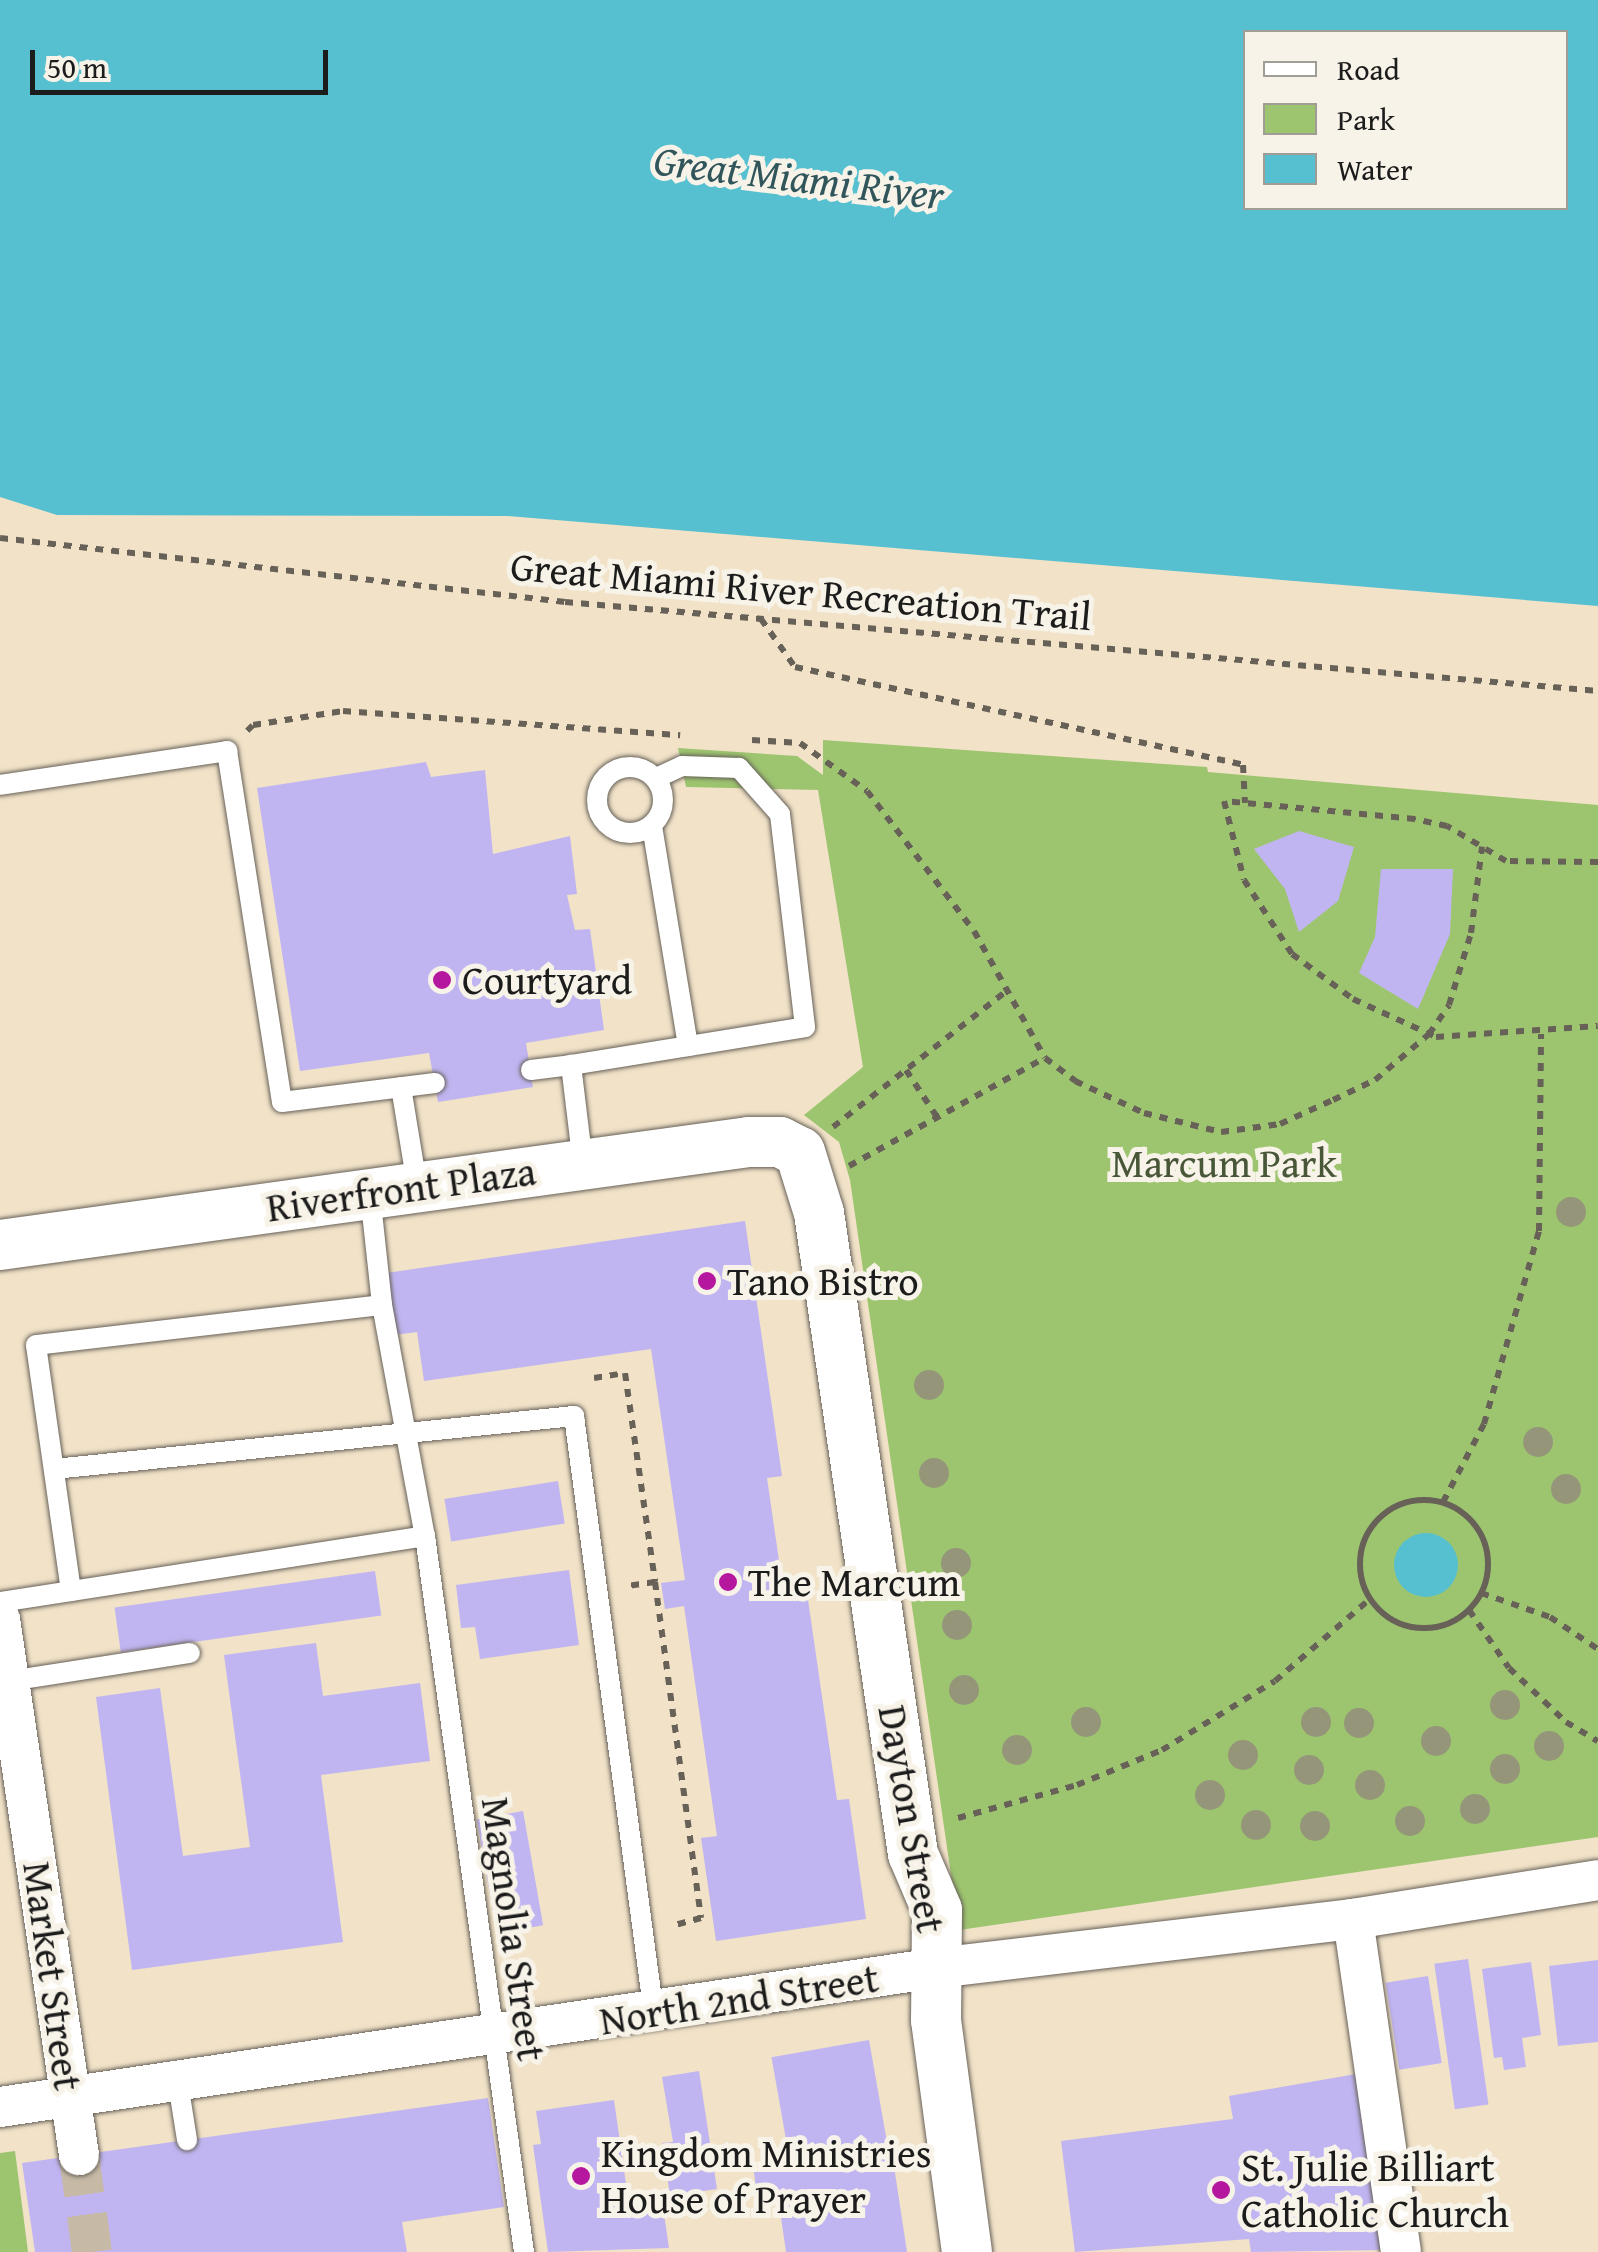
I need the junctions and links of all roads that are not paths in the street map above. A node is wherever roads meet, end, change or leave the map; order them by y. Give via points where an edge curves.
1 (656, 778) junction
2 (0, 785) edge
3 (652, 826) junction
4 (688, 1046) junction
5 (571, 1065) junction
6 (530, 1070) dead end
7 (434, 1083) dead end
8 (401, 1087) junction
9 (583, 1164) junction
10 (807, 1169) joint
11 (393, 1189) junction
12 (0, 1245) edge
13 (382, 1306) junction
14 (409, 1434) junction
15 (54, 1470) junction
16 (425, 1536) junction
17 (71, 1591) junction
18 (0, 1602) edge
19 (0, 1619) edge
20 (190, 1653) dead end
21 (9, 1681) junction
22 (1598, 1880) edge
23 (1353, 1919) junction
24 (936, 1968) junction
25 (654, 2015) junction
26 (493, 2037) junction
27 (178, 2083) junction
28 (72, 2098) junction
29 (0, 2108) edge
30 (187, 2140) dead end
31 (79, 2155) tunnel mouth
32 (524, 2252) edge
33 (967, 2252) edge
34 (1401, 2252) edge

1 - 3 lane via 664,803
1 - 3 lane via 620,767 608,773 596,796 614,830
1 - 4 lane via 682,766 740,768 780,814 805,1027
2 - 8 lane via 227,751 282,1102
3 - 4 lane
4 - 5 lane
5 - 6 lane
5 - 9 lane
7 - 8 lane
8 - 11 lane, Magnolia Street
9 - 10 street, Riverfront Plaza via 780,1142
9 - 11 street, Riverfront Plaza
10 - 24 street, Dayton Street via 913,1854 937,1910
11 - 12 street, Riverfront Plaza
11 - 13 lane, Magnolia Street
13 - 14 lane, Magnolia Street
13 - 15 lane via 36,1345
14 - 15 lane
14 - 16 lane, Magnolia Street
14 - 25 lane via 574,1416
15 - 17 lane
16 - 17 lane
16 - 26 lane, Magnolia Street
17 - 18 lane
19 - 21 street, Market Street
20 - 21 lane
21 - 28 street, Market Street
22 - 23 street, North 2nd Street
23 - 24 street, North 2nd Street
23 - 34 street
24 - 25 street, North 2nd Street
24 - 33 street, Dayton Street via 936,2020
25 - 26 street, North 2nd Street
26 - 27 street, North 2nd Street
26 - 32 lane, Magnolia Street
27 - 28 street, North 2nd Street
27 - 30 lane
28 - 29 street, North 2nd Street
28 - 31 street, Market Street

